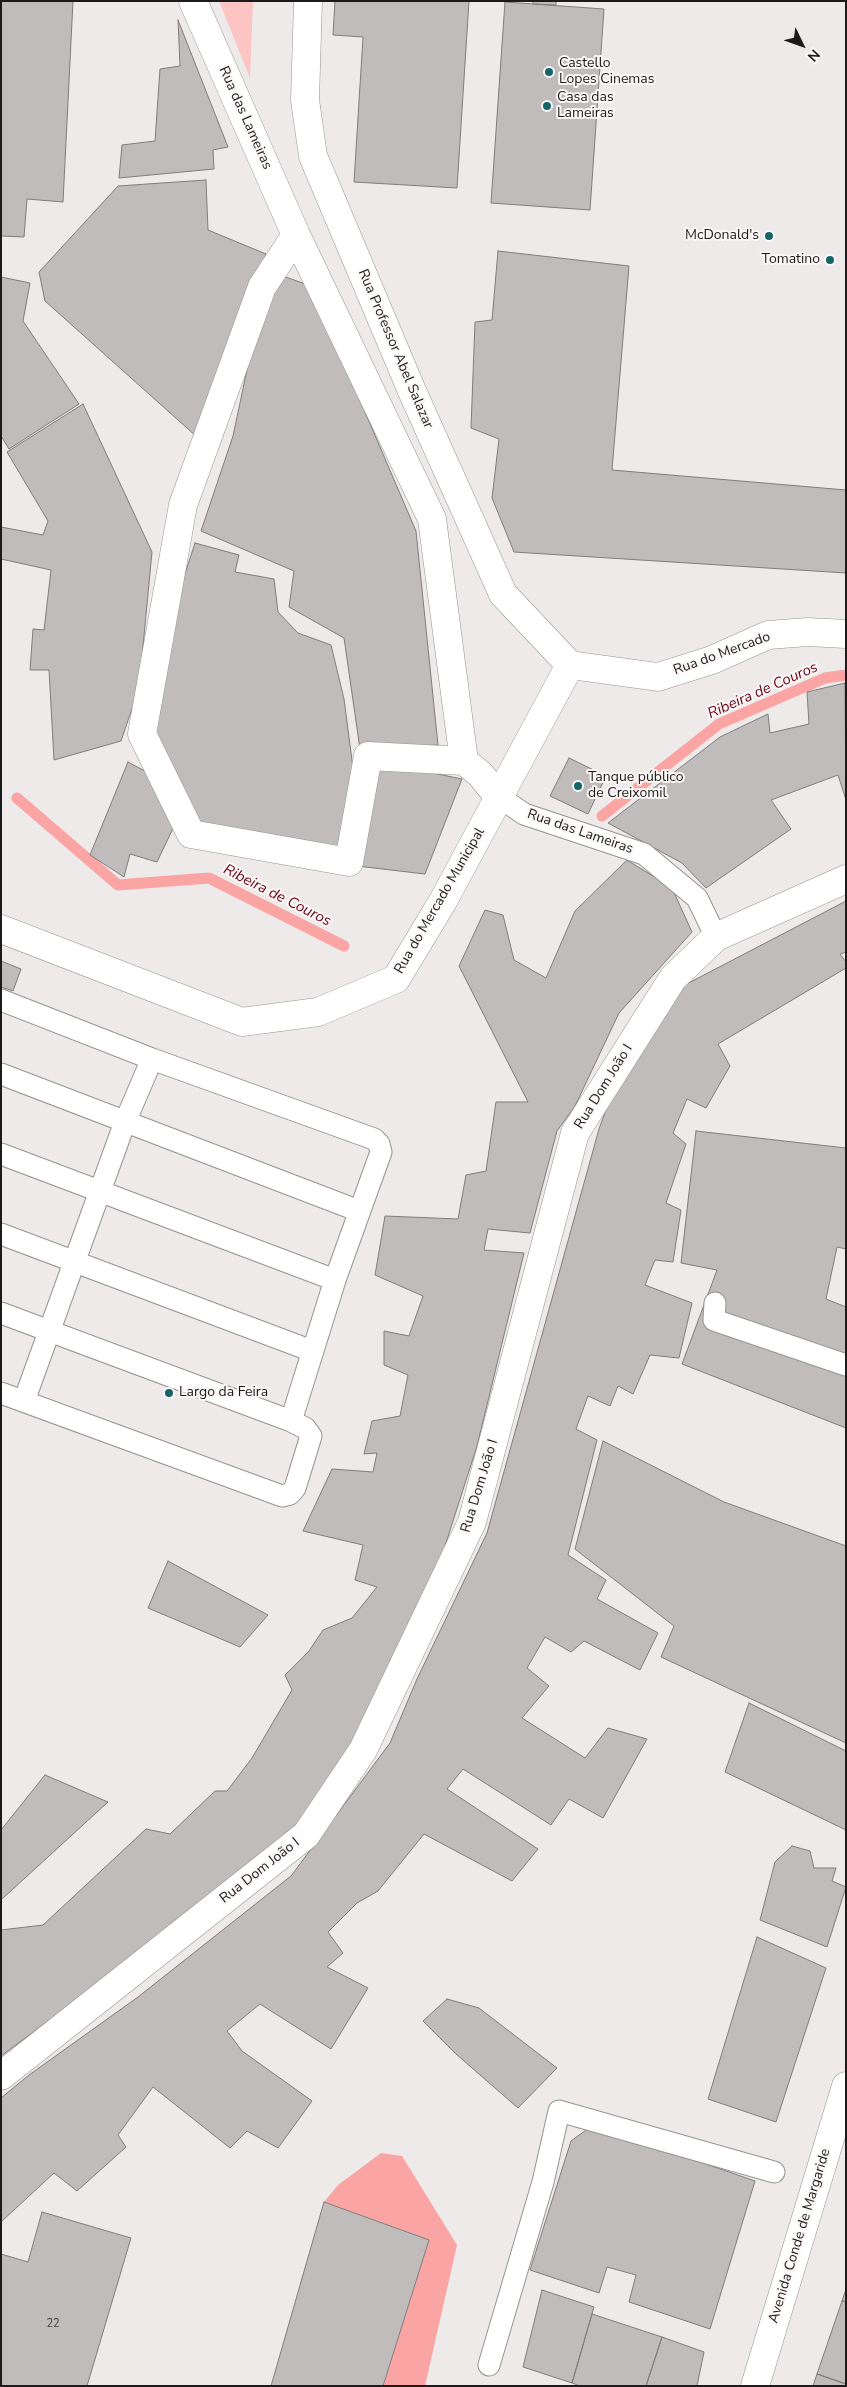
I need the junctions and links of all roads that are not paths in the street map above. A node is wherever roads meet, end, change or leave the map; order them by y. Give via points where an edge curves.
1 (193, 1) edge
2 (308, 1) edge
3 (296, 234) junction
4 (846, 634) edge
5 (570, 665) junction
6 (464, 761) junction
7 (498, 796) junction
8 (846, 879) edge
9 (1, 929) edge
10 (716, 937) junction
11 (1, 1000) edge
12 (152, 1059) junction
13 (1, 1074) edge
14 (125, 1122) junction
15 (1, 1154) edge
16 (100, 1191) junction
17 (359, 1211) junction
18 (1, 1234) edge
19 (74, 1263) junction
20 (335, 1280) junction
21 (715, 1303) dead end
22 (1, 1313) edge
23 (48, 1331) junction
24 (312, 1351) junction
25 (846, 1365) edge
26 (1, 1393) edge
27 (24, 1401) junction
28 (291, 1421) junction
29 (1, 2076) edge
30 (846, 2086) edge
31 (774, 2172) dead end
32 (489, 2365) dead end
33 (754, 2386) edge

1 - 3 street, Rua das Lameiras
2 - 5 street, Rua Professor Abel Salazar via 305,100 314,156 412,391 503,594
3 - 6 street via 432,519
3 - 6 street via 262,287 183,505 142,734 191,834 348,862 368,756
4 - 5 street, Rua do Mercado via 768,635 712,660 658,677
5 - 7 street, Rua do Mercado Municipal
6 - 7 street
7 - 9 street, Rua do Mercado Municipal via 443,901 396,979 318,1012 242,1022
7 - 10 lane, Rua das Lameiras via 520,811 644,854 697,898
8 - 10 street, Rua Dom João I
10 - 29 street, Rua Dom João I via 673,978 575,1133 472,1522 363,1750 306,1835
11 - 12 lane
12 - 14 lane
12 - 17 lane via 374,1139 381,1152
13 - 14 lane
14 - 16 lane
14 - 17 lane
15 - 16 lane
16 - 19 lane
16 - 20 lane
17 - 20 lane
18 - 19 lane
19 - 23 lane
19 - 24 lane
20 - 24 lane
21 - 25 lane via 714,1320
22 - 23 lane
23 - 27 lane
23 - 28 lane
24 - 28 lane
26 - 27 lane
27 - 28 lane via 282,1496 290,1494 294,1488 311,1436 305,1428
30 - 33 street, Avenida Conde de Margaride
31 - 32 lane via 559,2111 543,2182

